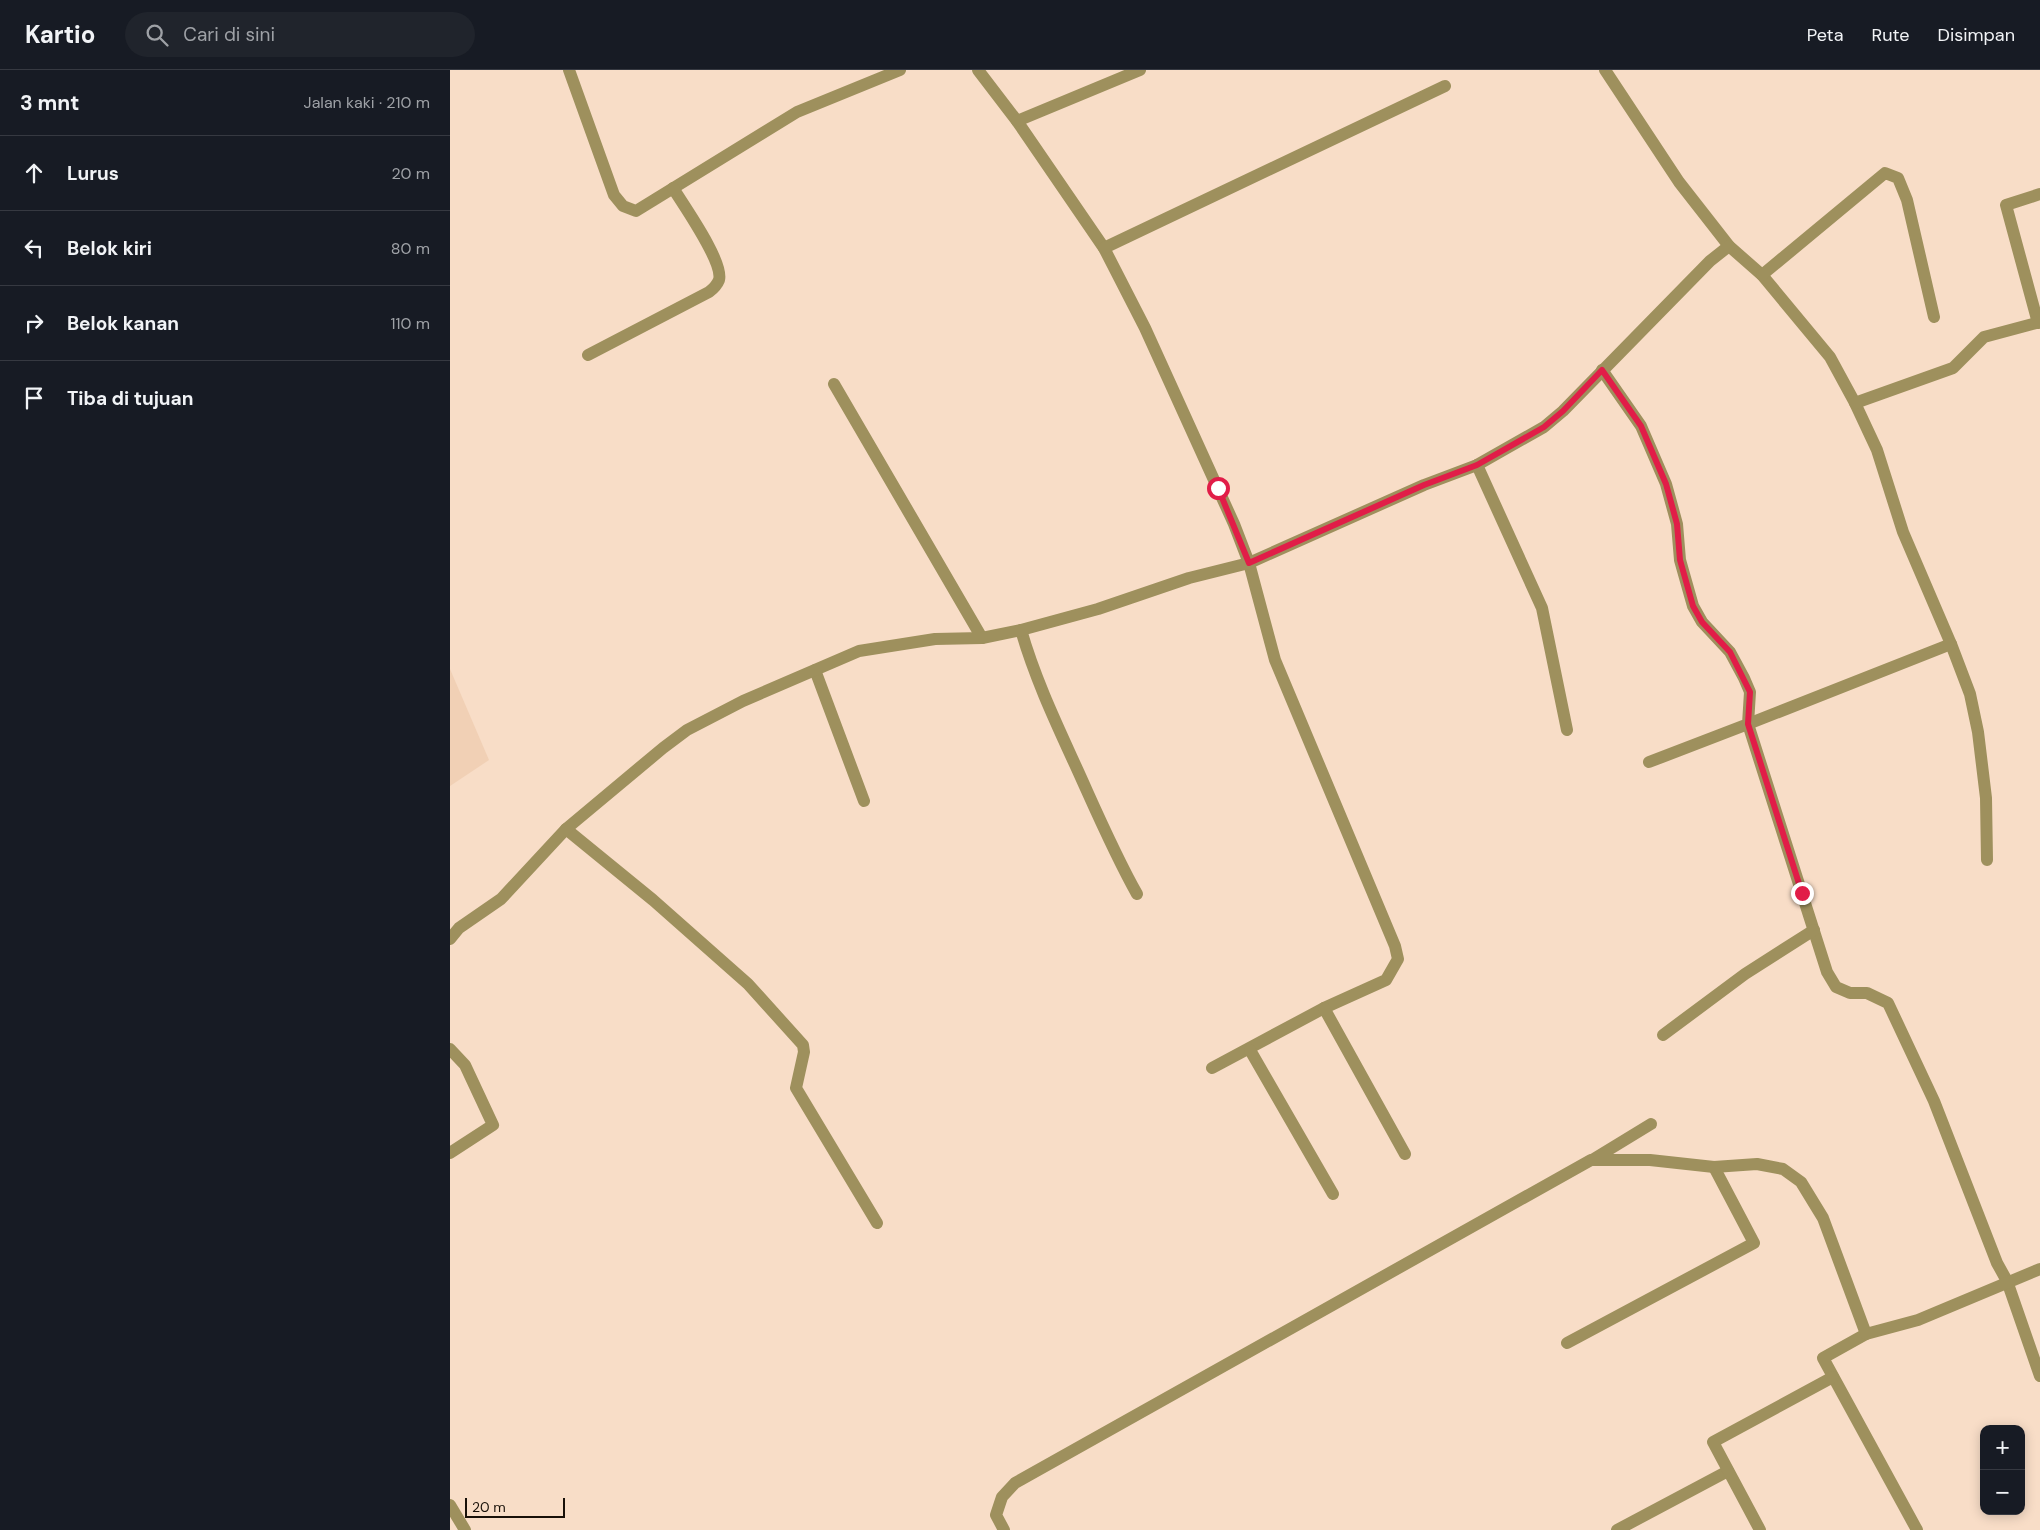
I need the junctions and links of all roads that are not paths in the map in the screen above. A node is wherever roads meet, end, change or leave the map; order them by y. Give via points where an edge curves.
1 (569, 70) edge
2 (900, 70) edge
3 (978, 70) edge
4 (1140, 70) edge
5 (1605, 70) edge
6 (1445, 86) dead end
7 (1017, 121) junction
8 (673, 188) junction
9 (2040, 194) edge
10 (1729, 246) junction
11 (1104, 248) junction
12 (1762, 275) junction
13 (1934, 317) dead end
14 (2039, 323) edge
15 (588, 354) dead end
16 (1602, 370) junction
17 (834, 384) dead end
18 (1855, 403) junction
19 (1477, 465) junction
20 (1249, 563) junction
21 (1021, 630) junction
22 (982, 638) junction
23 (1951, 644) junction
24 (815, 670) junction
25 (1748, 724) junction
26 (1567, 730) dead end
27 (1649, 762) dead end
28 (864, 801) dead end
29 (566, 829) junction
30 (1987, 860) dead end
31 (1137, 894) dead end
32 (1814, 930) junction
33 (450, 939) edge
34 (1324, 1008) junction
35 (1664, 1035) dead end
36 (450, 1049) edge
37 (1250, 1050) junction
38 (1212, 1068) dead end
39 (1651, 1124) dead end
40 (450, 1153) edge
41 (1405, 1154) dead end
42 (1591, 1160) junction
43 (1714, 1167) junction
44 (1332, 1194) dead end
45 (877, 1223) dead end
46 (2040, 1269) edge
47 (2007, 1281) junction
48 (1866, 1334) junction
49 (1567, 1343) dead end
50 (2040, 1376) edge
51 (1833, 1377) junction
52 (1728, 1471) junction
53 (450, 1505) edge
54 (465, 1530) edge
55 (1004, 1530) edge
56 (1617, 1530) edge
57 (1760, 1530) edge
58 (1917, 1530) edge

1 - 8 street via 614,195 623,206 636,211
2 - 8 street via 797,112
3 - 7 street
4 - 7 street
5 - 10 street via 1679,182
6 - 11 street
7 - 11 street
8 - 15 street via 716,261 719,280 709,292
9 - 14 street via 2006,205
10 - 12 street
10 - 16 street via 1710,261
11 - 20 street via 1176,396
12 - 13 street via 1885,173 1898,178 1907,200
12 - 18 street via 1830,357
14 - 18 street via 1984,337 1953,368
16 - 19 street via 1544,427
16 - 25 street via 1641,426 1666,484 1677,524 1680,560 1693,606 1702,622 1730,652 1744,678 1750,692
17 - 22 street
18 - 23 street via 1877,450 1903,532
19 - 20 street via 1424,485
19 - 26 street via 1542,608
20 - 21 street via 1189,578 1098,609
20 - 34 street via 1276,660 1380,906 1398,959 1386,980
21 - 22 street
21 - 31 street via 1029,659 1055,721 1120,865
22 - 24 street via 935,639 859,651
23 - 25 street
23 - 30 street via 1970,694 1978,732 1986,798
24 - 28 street
24 - 29 street via 687,730
25 - 27 street
25 - 32 street
29 - 33 street via 501,899 459,928
29 - 45 street via 748,984 804,1045 796,1088
32 - 35 street via 1745,974
32 - 47 street via 1827,972 1836,987 1850,993 1867,993 1888,1003 1934,1101 1997,1263
34 - 37 street
34 - 41 street
36 - 40 street via 465,1065 493,1125
37 - 38 street
37 - 44 street
39 - 42 street
42 - 43 street via 1650,1160
42 - 55 street via 1015,1483 1002,1496 996,1515
43 - 48 street via 1757,1164 1783,1169 1801,1182 1823,1218
43 - 49 street via 1754,1243
46 - 47 street
47 - 48 street via 1918,1320
47 - 50 street
48 - 51 street via 1823,1358
51 - 52 street via 1713,1442
51 - 58 street
52 - 56 street
52 - 57 street
53 - 54 street

